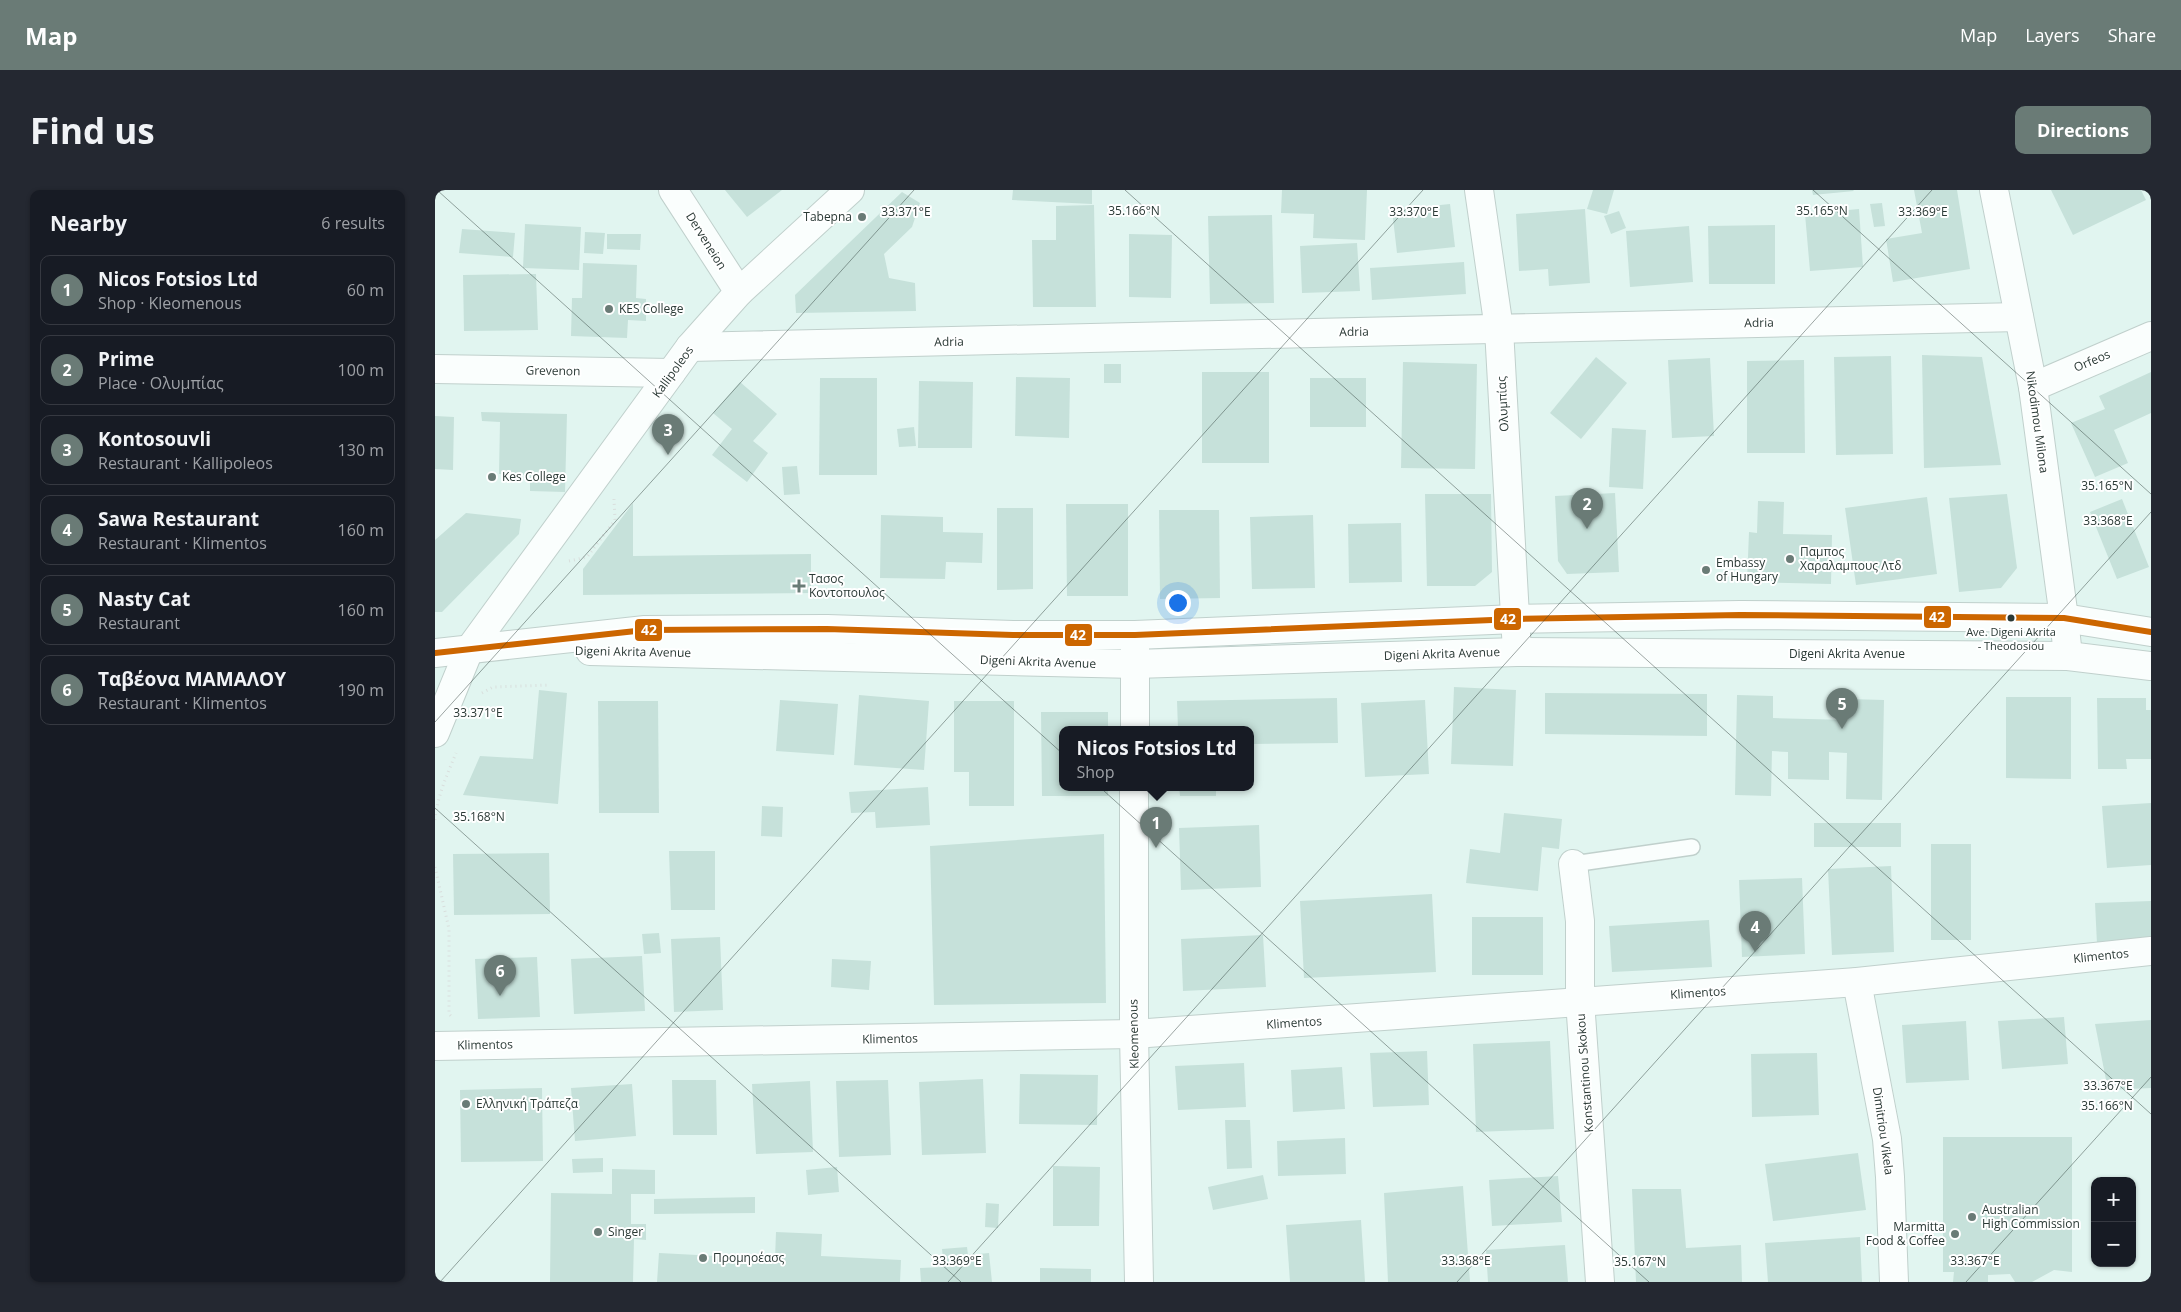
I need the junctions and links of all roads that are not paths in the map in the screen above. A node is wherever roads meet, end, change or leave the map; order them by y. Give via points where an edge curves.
1 (673, 190) edge
2 (850, 190) edge
3 (1479, 190) edge
4 (1994, 190) edge
5 (739, 292) junction
6 (2019, 317) junction
7 (1499, 329) junction
8 (2151, 336) edge
9 (690, 347) junction
10 (435, 369) edge
11 (671, 374) junction
12 (2033, 387) junction
13 (2064, 618) junction
14 (1516, 619) junction
15 (2151, 632) edge
16 (1135, 635) junction
17 (469, 650) junction
18 (1517, 652) junction
19 (435, 653) edge
20 (2068, 656) junction
21 (1107, 664) junction
22 (1135, 664) junction
23 (2151, 666) edge
24 (1135, 694) junction
25 (1135, 726) edge
26 (435, 734) edge
27 (1135, 791) edge
28 (1692, 847) dead end
29 (1573, 864) joint
30 (2151, 950) edge
31 (1857, 982) junction
32 (1580, 1001) junction
33 (1134, 1034) junction
34 (435, 1046) edge
35 (1139, 1282) edge
36 (1600, 1282) edge
37 (1894, 1282) edge

1 - 5 street, Derveneion
2 - 5 street, Kallipoleos
3 - 7 street, Ολυμπίας
4 - 6 street, Nikodimou Milona
5 - 9 street, Kallipoleos
6 - 7 street, Adria
6 - 12 street, Nikodimou Milona
7 - 9 street, Adria
7 - 14 street, Ολυμπίας
8 - 12 street, Orfeos
9 - 11 street, Kallipoleos
10 - 11 street, Grevenon
11 - 17 street, Kallipoleos
12 - 13 street, Nikodimou Milona
13 - 14 street, Digeni Akrita Avenue via 1740,615
13 - 15 street, Digeni Akrita Avenue
13 - 20 street, Nikodimou Milona
14 - 16 street, Digeni Akrita Avenue
14 - 18 street, Ολυμπίας
16 - 17 street, Digeni Akrita Avenue via 827,629 645,630
16 - 22 street
17 - 19 street
17 - 21 street, Digeni Akrita Avenue
17 - 26 street, Kallipoleos
18 - 20 street, Digeni Akrita Avenue
18 - 22 street, Digeni Akrita Avenue
20 - 23 street, Digeni Akrita Avenue
21 - 22 street, Digeni Akrita Avenue
21 - 24 street via 1121,675
22 - 24 street
24 - 25 street
27 - 33 street, Kleomenous
28 - 29 lane
29 - 32 street, Konstantinou Skokou via 1580,921
30 - 31 street, Klimentos
31 - 32 street, Klimentos
31 - 37 street, Dimitriou Vikela via 1887,1139
32 - 33 street, Klimentos
32 - 36 street, Konstantinou Skokou
33 - 34 street, Klimentos
33 - 35 street, Kleomenous

